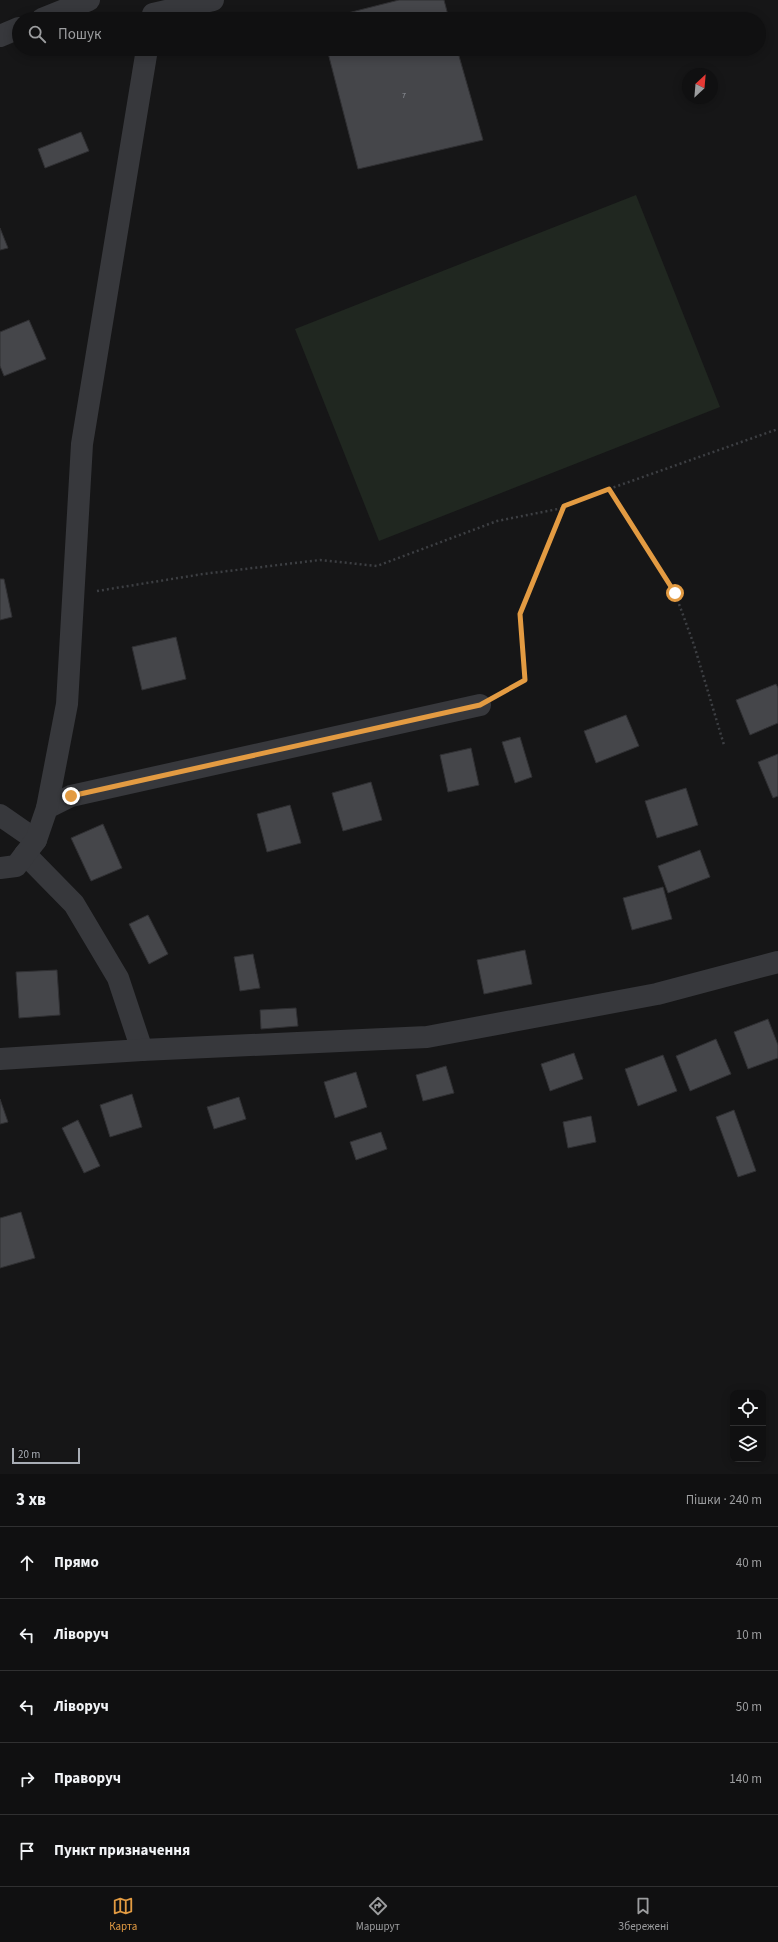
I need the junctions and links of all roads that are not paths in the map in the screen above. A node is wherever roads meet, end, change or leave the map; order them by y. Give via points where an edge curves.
1 (89, 0) edge
2 (213, 0) edge
3 (153, 11) edge
4 (59, 12) edge
5 (12, 31) edge
6 (0, 36) edge
7 (147, 56) edge
8 (480, 705) road end
9 (47, 808) junction
10 (0, 815) edge
11 (30, 847) junction
12 (0, 868) edge
13 (778, 962) edge
14 (142, 1050) junction
15 (0, 1059) edge

1 - 4 street
2 - 3 street
5 - 6 street
7 - 9 street via 82,444 67,704
8 - 9 street via 71,796
9 - 11 street
10 - 11 street
11 - 12 street via 16,866
11 - 14 street via 74,904 118,978
13 - 14 street via 657,994 428,1037
14 - 15 street

